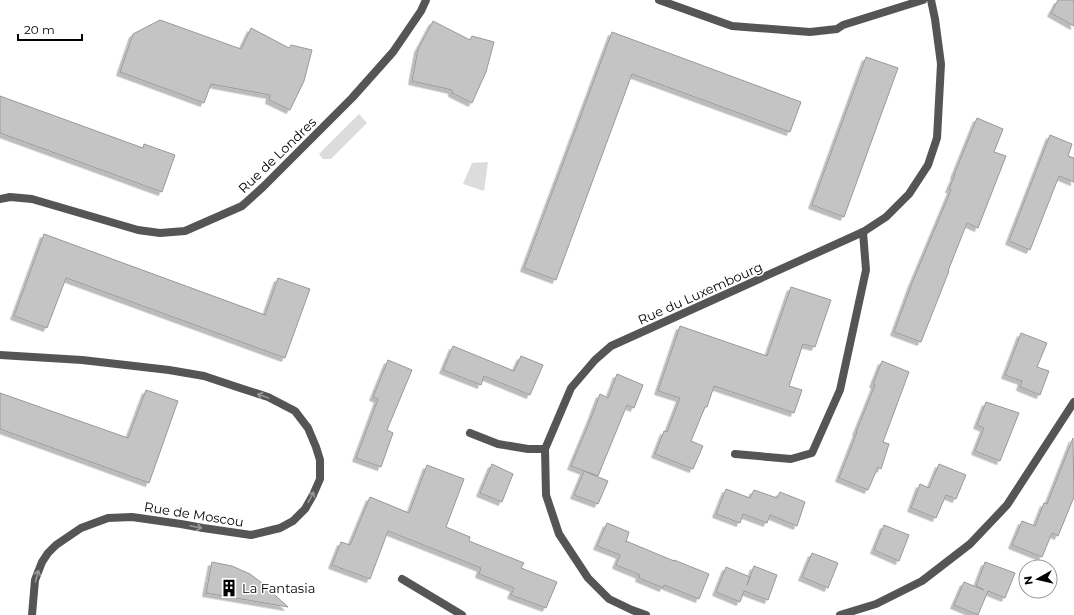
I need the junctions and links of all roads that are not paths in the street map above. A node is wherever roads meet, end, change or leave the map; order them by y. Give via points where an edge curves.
1 (426, 0) edge
2 (659, 0) edge
3 (923, 0) edge
4 (931, 0) edge
5 (0, 199) edge
6 (862, 232) junction
7 (0, 355) edge
8 (1074, 402) edge
9 (470, 433) dead end
10 (545, 449) junction
11 (735, 454) dead end
12 (402, 579) dead end
13 (630, 612) edge
14 (32, 615) edge
15 (462, 615) edge
16 (646, 615) edge
17 (840, 615) edge

1 - 5 street, Rue de Londres via 421,12 393,52 347,103 242,206 185,230 160,233 138,230 32,199
2 - 3 street via 732,26 810,32 837,29
4 - 6 street, Rue du Luxembourg via 941,64 937,138 928,165 909,194 886,217
6 - 10 street, Rue du Luxembourg via 611,346 571,388
6 - 11 street via 866,270 840,390 812,453 791,459
14 -> 7 street, Rue de Moscou via 35,580 42,562 56,545 82,528 108,518 132,517 251,535 280,528 294,521 305,509 320,479 320,460 308,428 294,411 268,397 226,383 169,370 82,360
8 - 17 street via 1007,505 970,544 922,581 876,604
9 - 10 street via 498,444
10 - 13 street, Rue du Luxembourg via 546,495 559,534 588,578 609,599
12 - 15 street
13 - 16 street, Rue du Luxembourg

